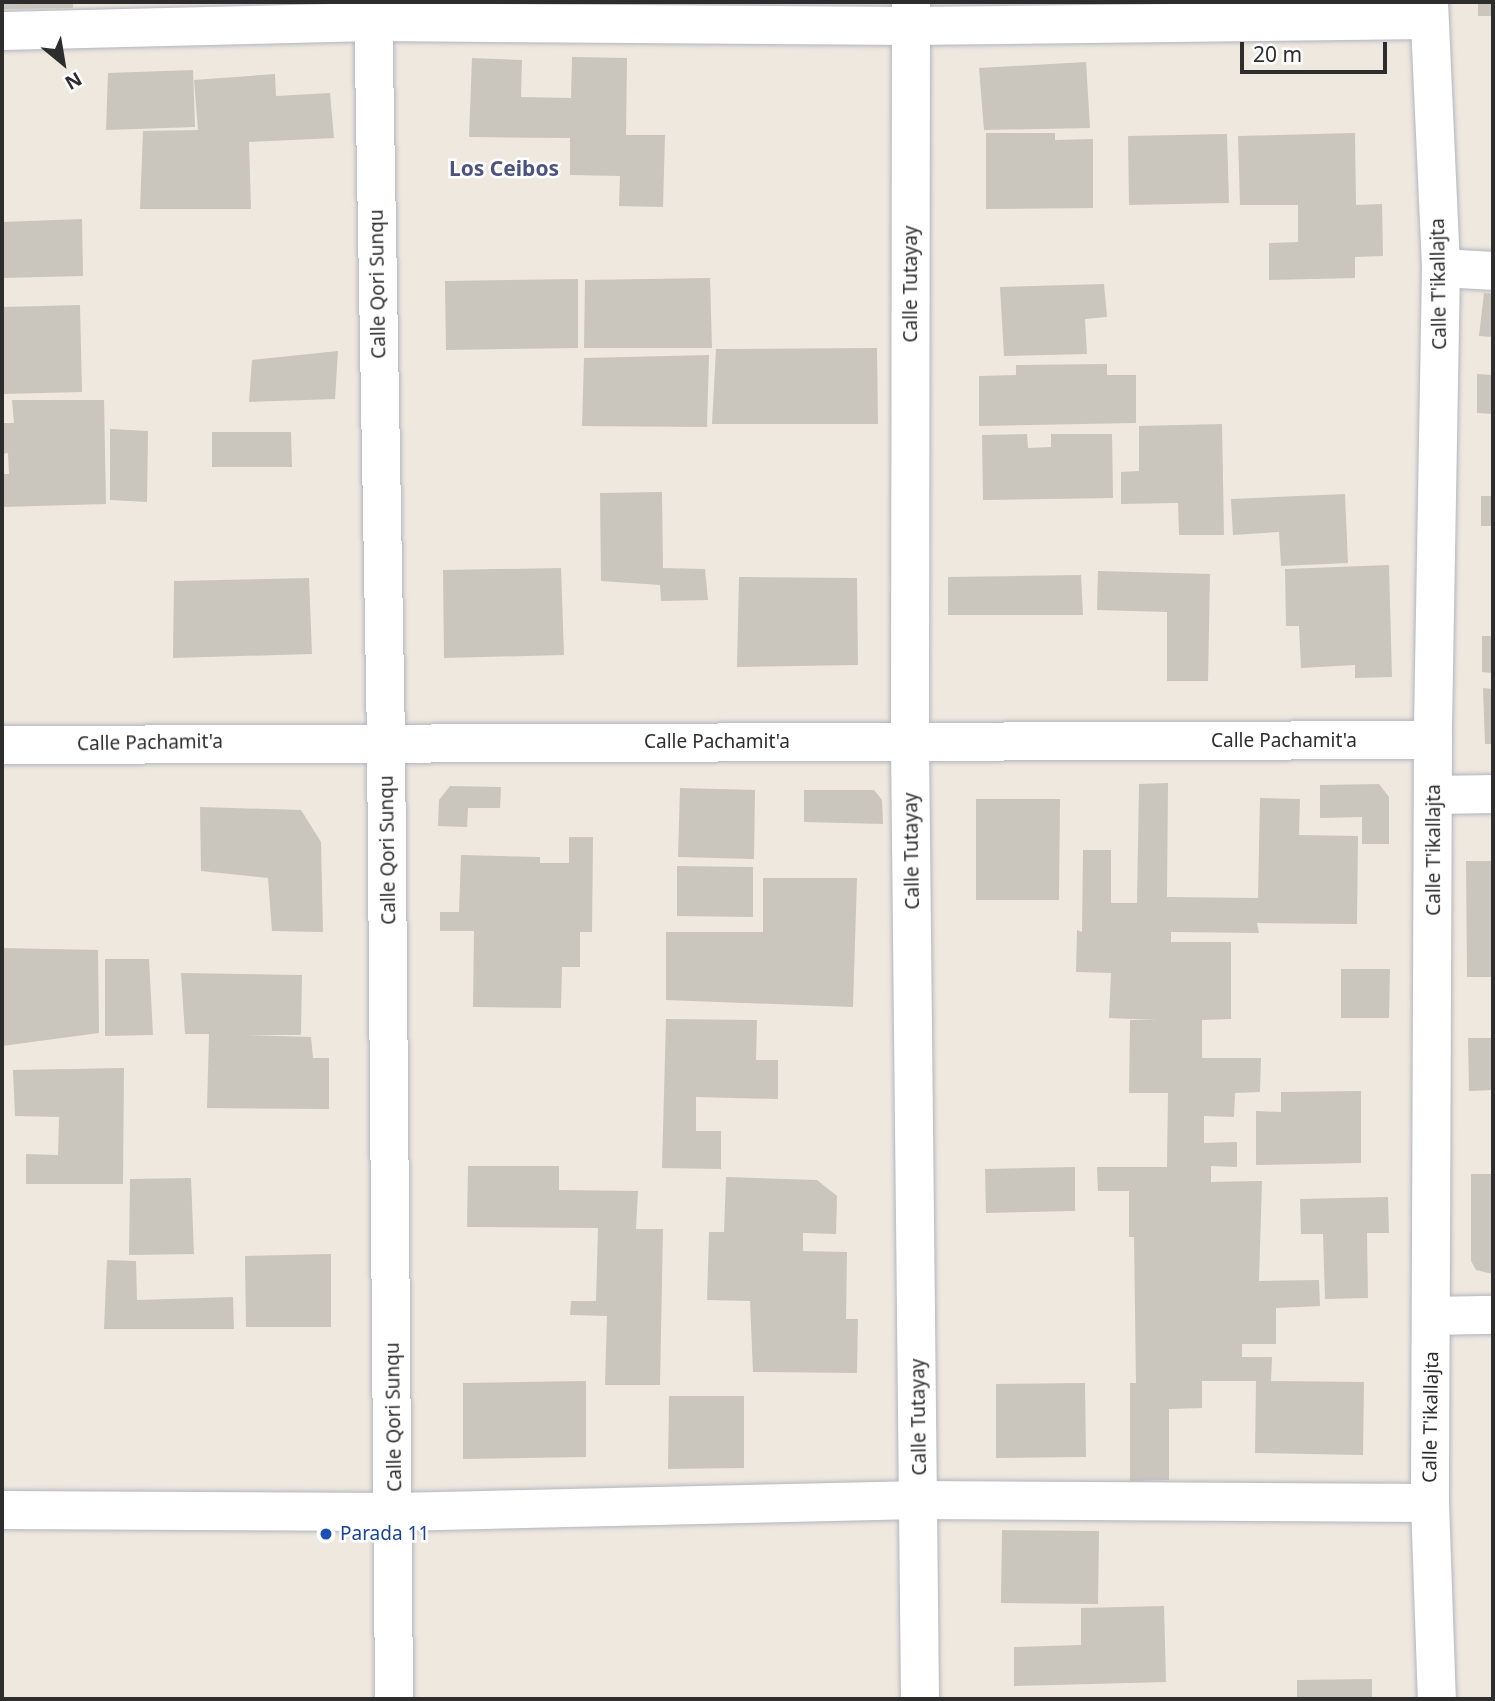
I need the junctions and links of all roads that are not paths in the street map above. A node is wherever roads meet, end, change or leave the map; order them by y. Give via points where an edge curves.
1 (1429, 11) edge
2 (373, 12) edge
3 (911, 14) edge
4 (2, 31) edge
5 (1441, 268) junction
6 (1493, 271) edge
7 (386, 740) junction
8 (1433, 740) junction
9 (910, 743) junction
10 (2, 745) edge
11 (1435, 794) junction
12 (1493, 794) edge
13 (1493, 1315) edge
14 (1433, 1316) junction
15 (920, 1500) junction
16 (1430, 1503) junction
17 (2, 1510) edge
18 (395, 1512) junction
19 (394, 1699) edge
20 (920, 1699) edge
21 (1437, 1699) edge

1 - 3 street
1 - 5 street, Calle T'ikallajta
2 - 3 street
2 - 4 street
2 - 7 street, Calle Qori Sunqu
3 - 9 street, Calle Tutayay
5 - 6 street
5 - 8 street, Calle T'ikallajta
7 - 9 street, Calle Pachamit'a
7 - 10 street, Calle Pachamit'a
7 - 18 street, Calle Qori Sunqu
8 - 9 street, Calle Pachamit'a
8 - 11 street, Calle T'ikallajta
9 - 15 street, Calle Tutayay
11 - 12 street
11 - 14 street, Calle T'ikallajta
13 - 14 street
14 - 16 street, Calle T'ikallajta
15 - 16 street
15 - 18 street
15 - 20 street, Calle Tutayay
16 - 21 street, Calle T'ikallajta
17 - 18 street
18 - 19 street, Calle Qori Sunqu

